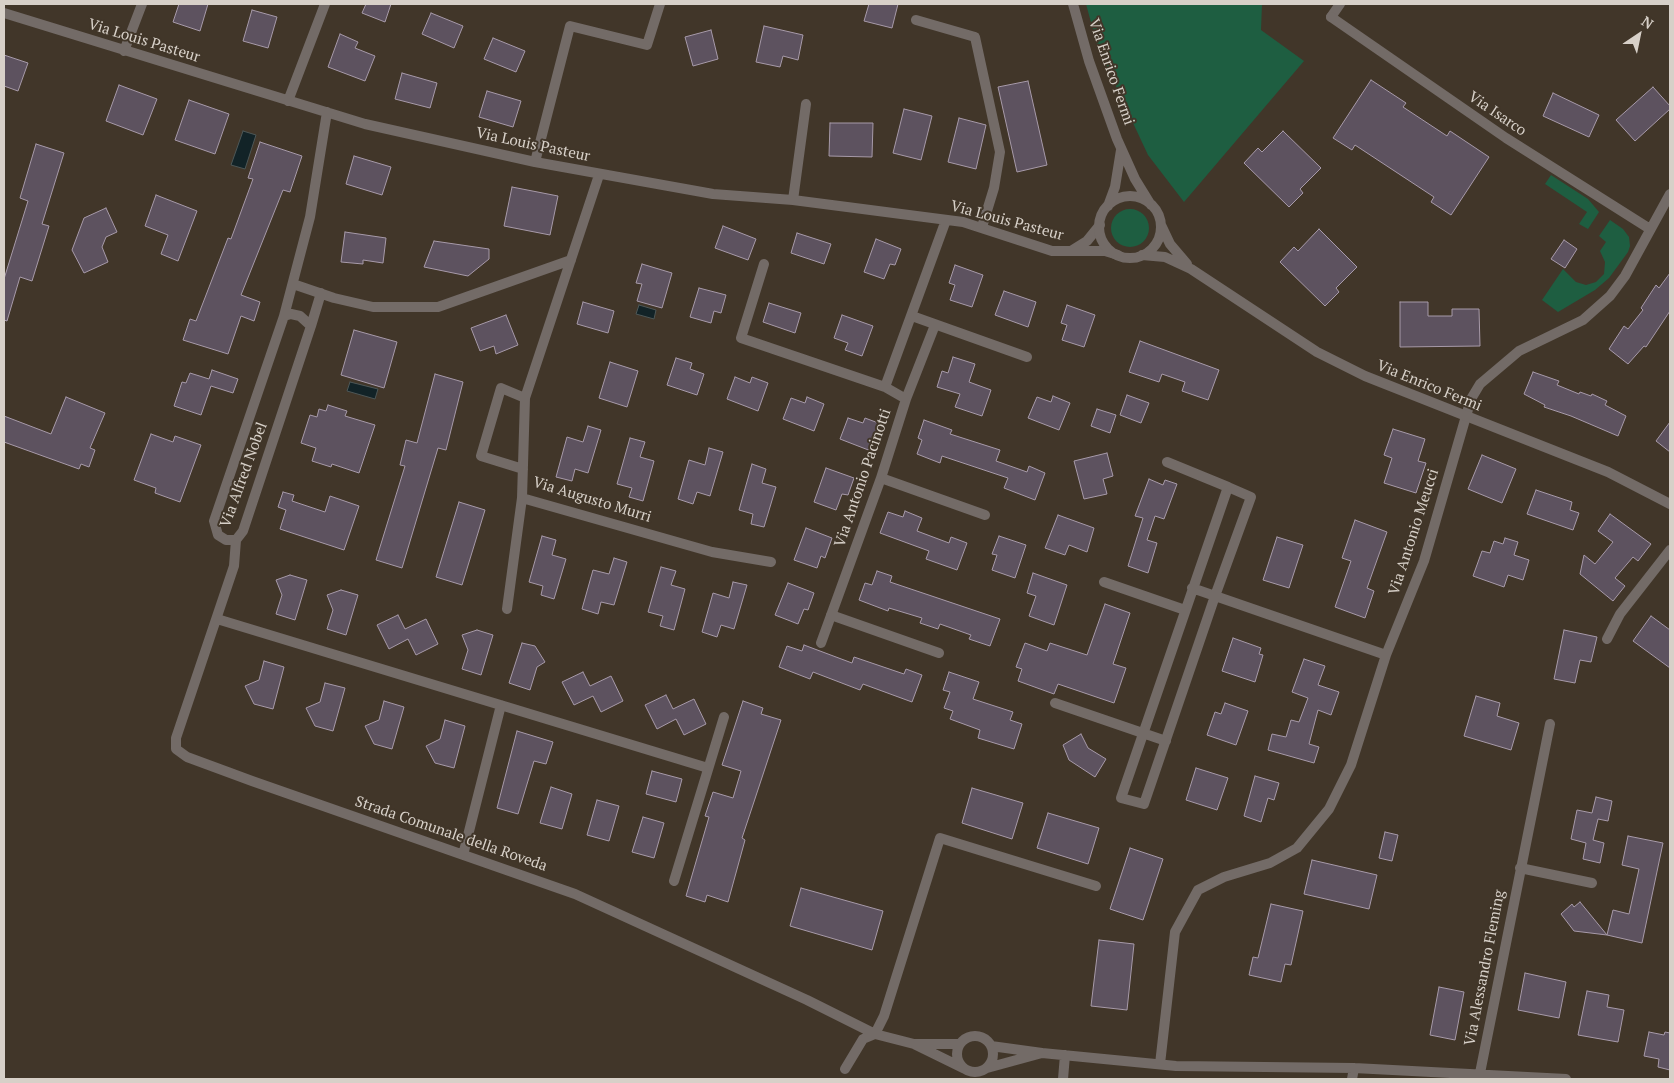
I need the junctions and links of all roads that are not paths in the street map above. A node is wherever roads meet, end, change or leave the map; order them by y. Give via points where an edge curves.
1 (142, 4) edge
2 (325, 4) edge
3 (660, 4) edge
4 (1073, 4) edge
5 (1340, 4) edge
6 (4, 13) edge
7 (916, 20) dead end
8 (124, 51) junction
9 (288, 101) junction
10 (806, 104) dead end
11 (327, 112) junction
12 (1121, 149) junction
13 (535, 162) junction
14 (599, 175) junction
15 (1670, 194) edge
16 (793, 200) junction
17 (1152, 205) junction
18 (1107, 208) junction
19 (946, 220) junction
20 (1161, 224) junction
21 (1100, 225) junction
22 (982, 227) junction
23 (1650, 229) junction
24 (1068, 252) junction
25 (1118, 255) junction
26 (1142, 255) junction
27 (571, 260) junction
28 (764, 264) dead end
29 (1191, 269) junction
30 (293, 284) junction
31 (321, 294) junction
32 (284, 316) junction
33 (912, 316) junction
34 (935, 324) junction
35 (312, 326) junction
36 (1028, 357) dead end
37 (885, 387) junction
38 (526, 398) junction
39 (906, 399) junction
40 (1464, 416) junction
41 (1167, 462) dead end
42 (523, 469) junction
43 (881, 478) junction
44 (1228, 487) junction
45 (522, 498) junction
46 (1670, 504) edge
47 (985, 515) dead end
48 (236, 540) junction
49 (1670, 550) edge
50 (771, 562) dead end
51 (1104, 582) dead end
52 (1192, 588) junction
53 (1215, 596) junction
54 (507, 609) dead end
55 (1185, 610) junction
56 (831, 615) junction
57 (217, 619) junction
58 (1607, 639) dead end
59 (821, 643) dead end
60 (939, 653) dead end
61 (1386, 655) junction
62 (1055, 703) dead end
63 (500, 705) junction
64 (724, 717) dead end
65 (1550, 724) dead end
66 (1142, 733) junction
67 (1166, 741) junction
68 (708, 768) junction
69 (463, 855) junction
70 (1520, 868) junction
71 (674, 881) dead end
72 (1592, 883) dead end
73 (1096, 886) dead end
74 (876, 1034) junction
75 (914, 1044) junction
76 (960, 1044) junction
77 (991, 1046) junction
78 (1042, 1053) junction
79 (1065, 1055) junction
80 (1160, 1064) junction
81 (987, 1068) junction
82 (1354, 1068) junction
83 (845, 1070) dead end
84 (966, 1070) junction
85 (1480, 1073) junction
86 (1063, 1079) edge
87 (1352, 1079) edge
88 (1566, 1079) edge

1 - 8 street
2 - 9 street
3 - 13 street via 647,46 570,26
4 - 12 street, Via Enrico Fermi via 1089,61
5 - 23 street, Via Isarco via 1332,17 1506,138
6 - 8 street, Via Louis Pasteur
7 - 22 street via 974,37 1000,152 994,188
8 - 9 street, Via Louis Pasteur
9 - 11 street, Via Louis Pasteur
10 - 16 street
11 - 13 street, Via Louis Pasteur via 365,124
11 - 30 street, Via Alfred Nobel via 310,217
12 - 17 street, Via Enrico Fermi
12 - 18 street, Via Enrico Fermi via 1115,187
13 - 14 street, Via Louis Pasteur
14 - 16 street, Via Louis Pasteur via 713,194
14 - 27 street, Via Augusto Murri
15 - 23 street
16 - 19 street, Via Louis Pasteur
17 - 18 street via 1142,198 1130,196 1118,199
17 - 20 street
18 - 21 street
19 - 22 street, Via Louis Pasteur
19 - 33 street, Via Antonio Pacinotti
20 - 26 street via 1156,243
20 - 29 street, Via Enrico Fermi via 1170,244
21 - 24 street, Via Louis Pasteur via 1087,241
21 - 25 street via 1104,243
22 - 24 street, Via Louis Pasteur via 1026,244
23 - 40 street via 1625,276 1610,296 1583,320 1519,350 1502,363 1480,384
24 - 25 street, Via Louis Pasteur via 1105,251
25 - 26 street
26 - 29 street, Via Enrico Fermi via 1165,257
27 - 31 street via 438,307 374,307
27 - 38 street, Via Augusto Murri
28 - 37 street via 741,338
29 - 40 street, Via Enrico Fermi via 1317,352 1365,376
30 - 31 street
30 - 32 street, Via Alfred Nobel
31 - 35 street, Via Alfred Nobel
32 - 35 street via 300,316
32 - 48 street, Via Alfred Nobel via 214,521 218,535 226,540
33 - 34 street
33 - 37 street, Via Antonio Pacinotti
34 - 36 street
34 - 39 street
35 - 48 street, Via Alfred Nobel via 243,531
37 - 39 street, Via Antonio Pacinotti
38 - 42 street, Via Augusto Murri
38 - 42 street via 501,388 481,456
39 - 43 street, Via Antonio Pacinotti
40 - 46 street, Via Enrico Fermi via 1608,472
40 - 61 street, Via Antonio Meucci via 1424,561
41 - 44 street
42 - 45 street, Via Augusto Murri
43 - 47 street
43 - 56 street, Via Antonio Pacinotti
44 - 52 street
44 - 53 street via 1251,497
45 - 50 street, Via Augusto Murri via 712,552
45 - 54 street
48 - 57 street, Strada Comunale della Roveda via 234,566
49 - 58 street via 1620,614
51 - 55 street
52 - 53 street
52 - 55 street
53 - 61 street
53 - 67 street
55 - 66 street
56 - 59 street, Via Antonio Pacinotti
56 - 60 street
57 - 63 street
57 - 69 street, Strada Comunale della Roveda via 176,738 176,749 186,757
61 - 80 street, Via Antonio Meucci via 1350,765 1329,808 1291,852 1270,864 1224,877 1198,890 1186,908 1175,932
62 - 66 street
63 - 68 street
63 - 69 street
64 - 68 street
65 - 70 street, Via Alessandro Fleming
66 - 67 street
66 - 67 street via 1121,798 1144,804
68 - 71 street
69 - 74 street, Strada Comunale della Roveda via 575,894
70 - 72 street
70 - 85 street, Via Alessandro Fleming
73 - 74 street via 940,838 899,973
74 - 75 street, Strada Comunale della Roveda
74 - 83 street via 863,1039
75 - 76 street, Strada Comunale della Roveda
75 - 84 street, Strada Comunale della Roveda
76 - 77 street, Strada Comunale della Roveda via 976,1036
76 - 84 street via 958,1061
77 - 78 street, Strada Comunale della Roveda
77 - 81 street via 993,1058
78 - 79 street, Strada Comunale della Roveda
78 - 81 street, Strada Comunale della Roveda
79 - 80 street, Strada Comunale della Roveda
79 - 86 street
80 - 82 street
81 - 84 street, Strada Comunale della Roveda via 977,1073
82 - 85 street
82 - 87 street
85 - 88 street

